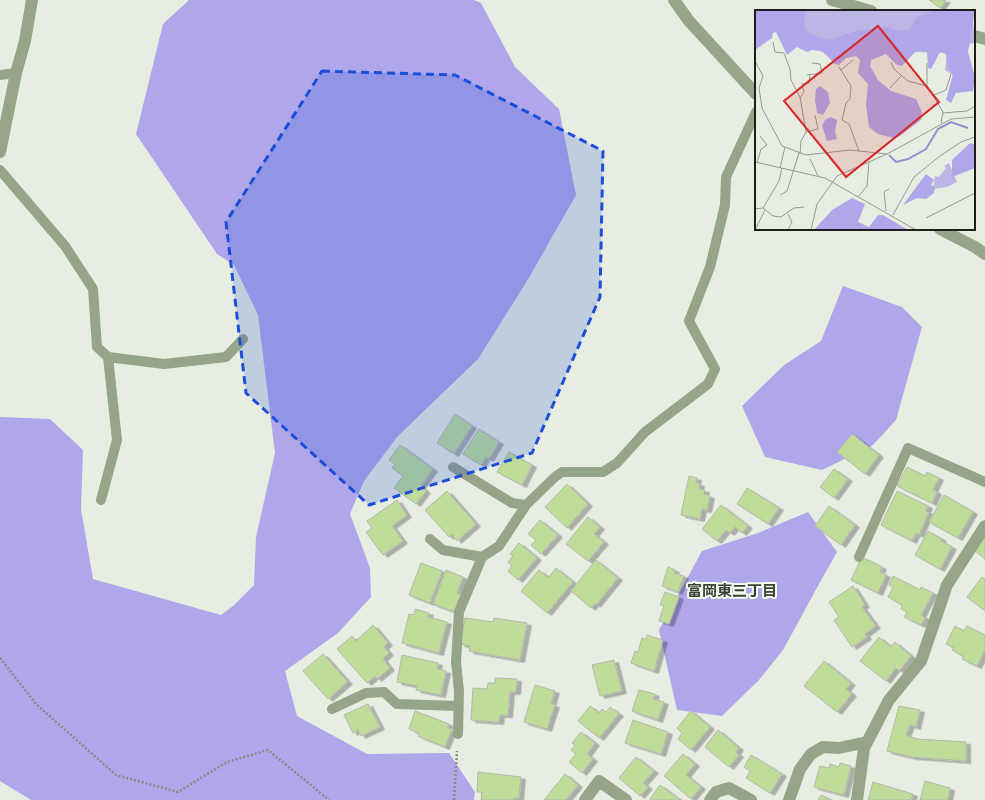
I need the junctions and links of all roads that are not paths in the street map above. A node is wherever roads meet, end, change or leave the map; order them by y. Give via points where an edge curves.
1 (32, 0) edge
2 (674, 0) edge
3 (832, 0) edge
4 (867, 10) edge
5 (975, 36) edge
6 (985, 39) edge
7 (16, 73) junction
8 (0, 74) edge
9 (755, 93) edge
10 (755, 114) edge
11 (0, 152) edge
12 (0, 170) edge
13 (942, 230) edge
14 (985, 254) edge
15 (243, 339) dead end
16 (108, 358) junction
17 (453, 467) dead end
18 (985, 482) edge
19 (101, 500) dead end
20 (526, 505) junction
21 (985, 526) edge
22 (430, 539) dead end
23 (482, 557) junction
24 (859, 557) dead end
25 (458, 706) junction
26 (332, 709) dead end
27 (458, 734) road end
28 (867, 742) junction
29 (585, 800) edge
30 (626, 800) edge
31 (710, 800) edge
32 (751, 800) edge
33 (789, 800) edge
34 (857, 800) edge

1 - 7 street
2 - 9 street via 689,21
3 - 4 street
5 - 6 street
7 - 8 lane
7 - 11 street
10 - 20 lane via 726,177 725,205 710,267 689,321 715,369 708,384 645,432 617,463 603,472 562,472
12 - 16 lane via 65,246 93,289 97,347
13 - 14 street
15 - 16 lane via 226,357 164,364
16 - 19 lane via 117,440
17 - 20 lane via 512,503
18 - 24 lane via 908,448
20 - 23 lane via 499,546
21 - 28 street via 947,586 921,661 889,700
22 - 23 lane via 443,550
23 - 25 lane via 459,612 456,662
25 - 26 lane via 397,704 384,692 366,693
25 - 27 lane
28 - 33 street via 838,748 823,747 812,754 800,769
28 - 34 street
29 - 30 street via 599,781
31 - 32 street via 716,792 729,788

